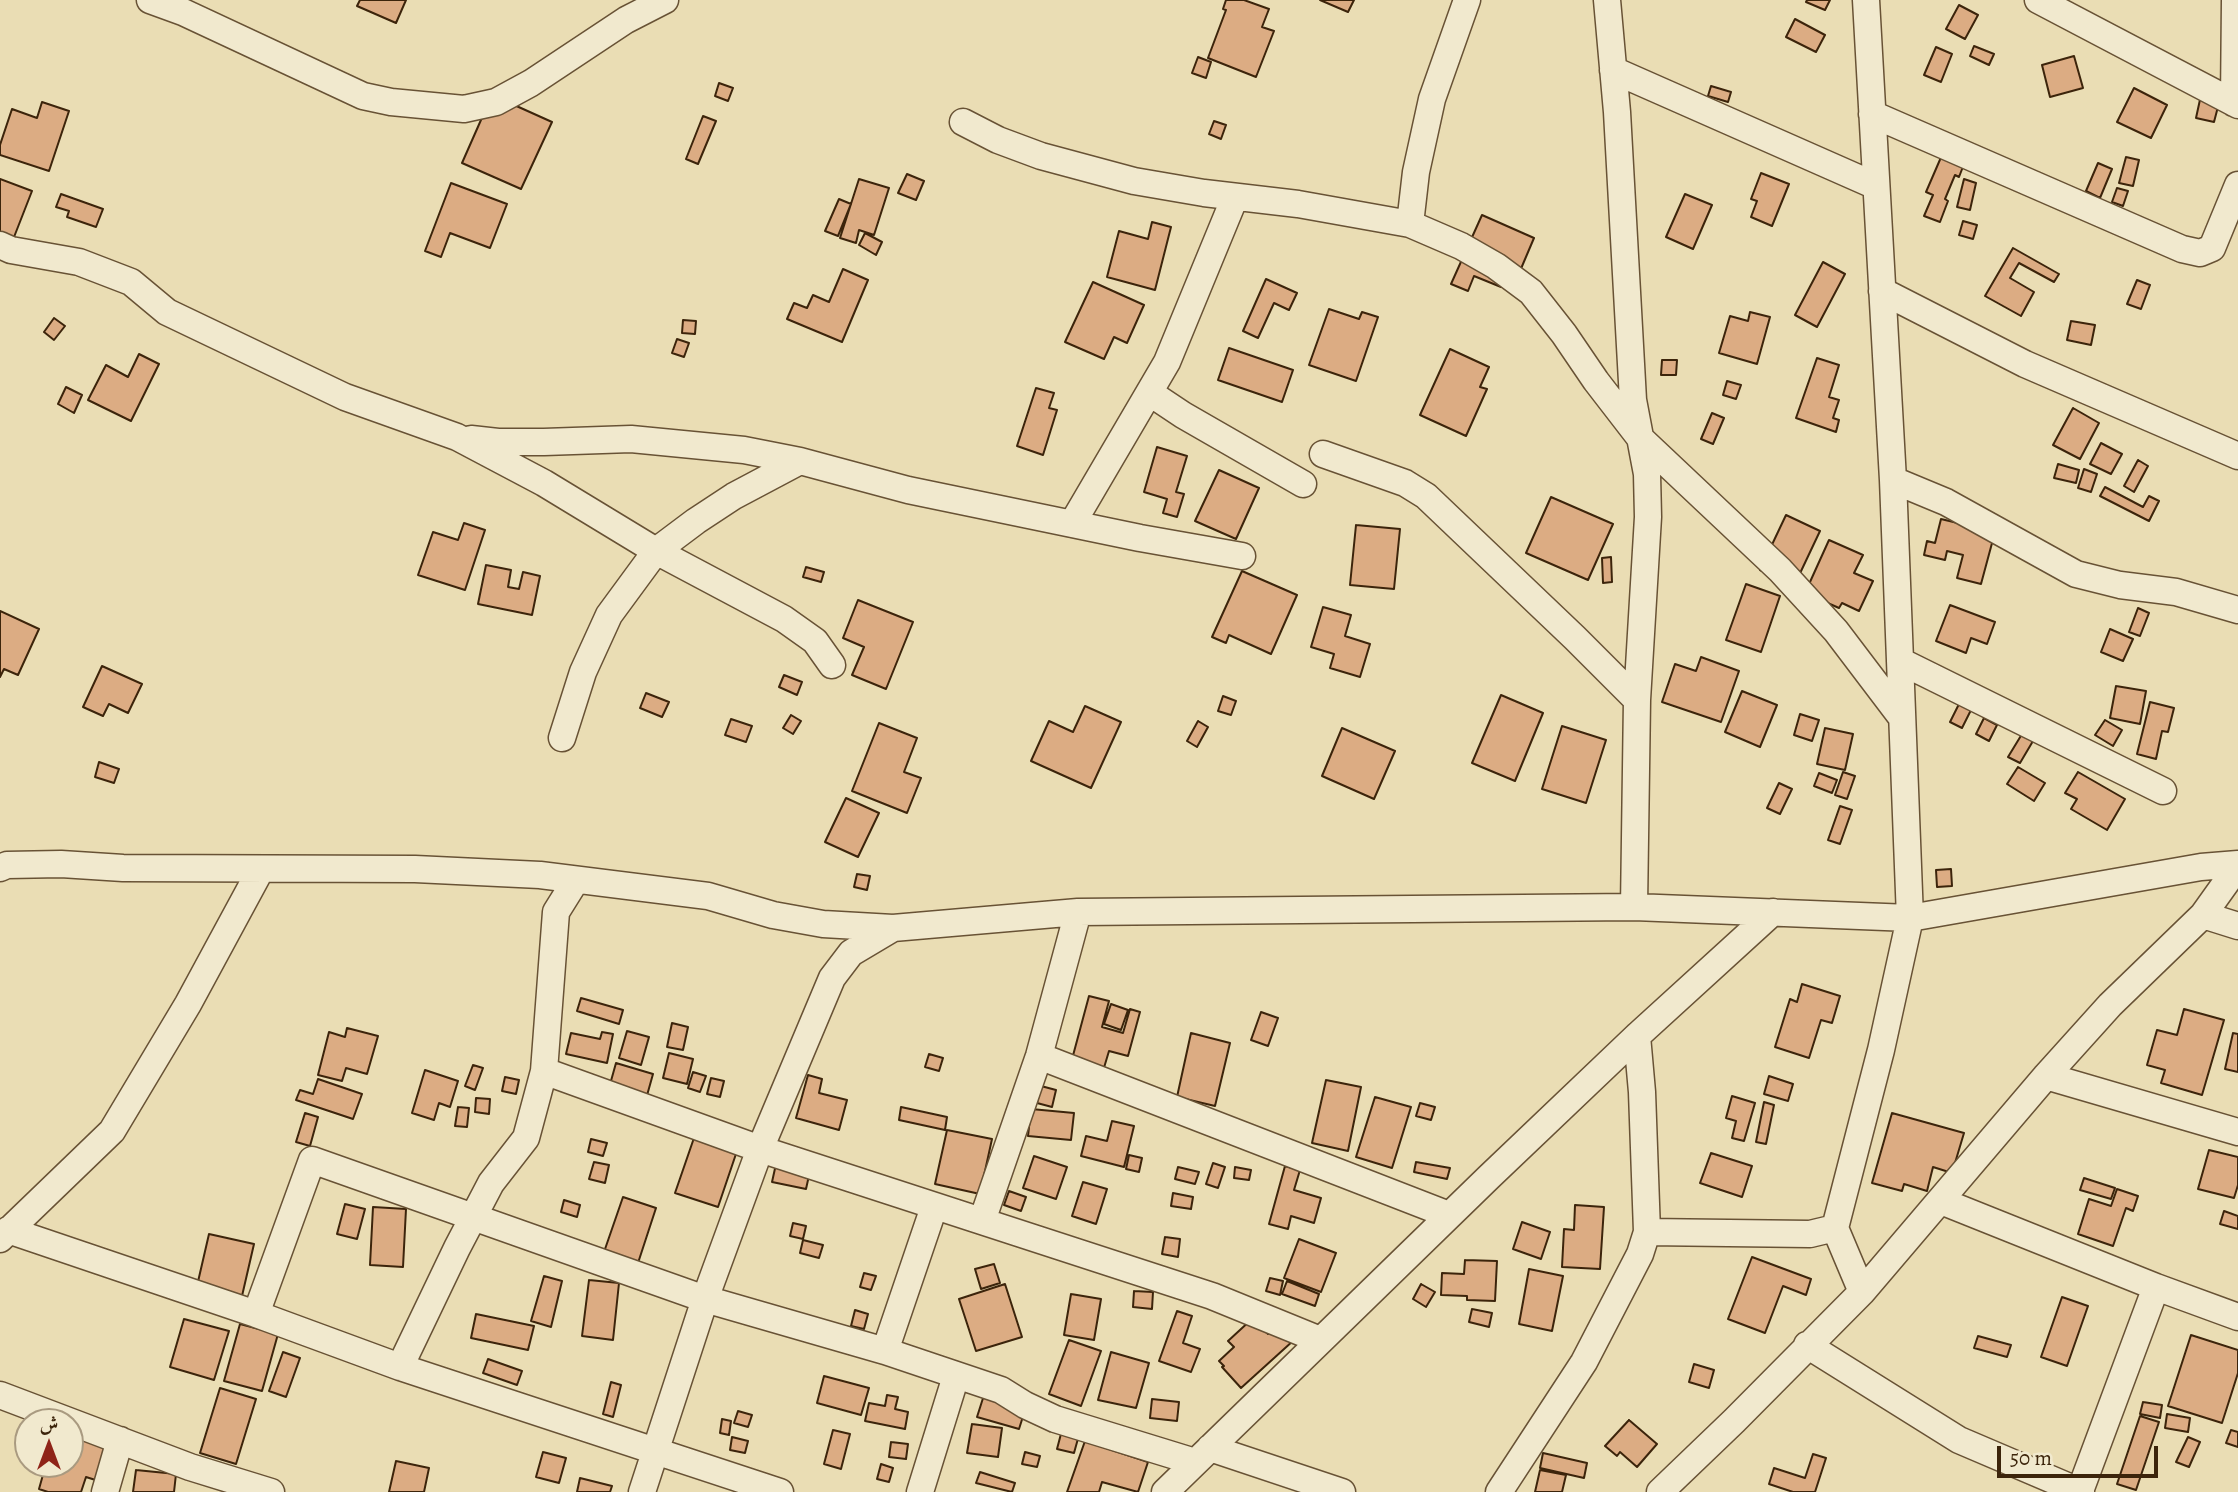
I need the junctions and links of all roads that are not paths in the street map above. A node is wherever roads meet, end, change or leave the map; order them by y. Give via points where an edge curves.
1 (149, 0) edge
2 (665, 0) edge
3 (1467, 0) edge
4 (1607, 0) edge
5 (1866, 0) edge
6 (2038, 0) edge
7 (2235, 0) edge
8 (1613, 70) junction
9 (2236, 104) edge
10 (1872, 114) junction
11 (963, 122) dead end
12 (2238, 185) edge
13 (1876, 186) junction
14 (1235, 197) junction
15 (1410, 224) junction
16 (0, 245) edge
17 (1882, 291) junction
18 (1150, 393) junction
19 (457, 437) junction
20 (1640, 438) junction
21 (1323, 454) dead end
22 (2238, 456) edge
23 (800, 461) junction
24 (1893, 480) junction
25 (1303, 484) dead end
26 (1072, 524) junction
27 (656, 551) junction
28 (1242, 555) dead end
29 (2238, 610) edge
30 (1900, 661) junction
31 (832, 665) dead end
32 (1637, 700) junction
33 (1902, 718) junction
34 (562, 738) dead end
35 (2163, 791) dead end
36 (2238, 865) edge
37 (0, 868) edge
38 (261, 869) junction
39 (576, 880) junction
40 (1634, 907) junction
41 (1078, 912) junction
42 (1773, 912) junction
43 (2203, 915) junction
44 (1910, 918) junction
45 (2238, 926) edge
46 (893, 928) junction
47 (1637, 1036) junction
48 (1039, 1056) junction
49 (544, 1071) junction
50 (2046, 1076) junction
51 (2238, 1132) edge
52 (760, 1149) junction
53 (1941, 1200) junction
54 (934, 1207) junction
55 (1449, 1215) junction
56 (473, 1216) junction
57 (982, 1221) junction
58 (1835, 1228) junction
59 (1647, 1231) junction
60 (4, 1234) edge
61 (2156, 1287) junction
62 (1862, 1292) junction
63 (705, 1299) junction
64 (256, 1314) junction
65 (2238, 1317) edge
66 (1320, 1340) junction
67 (1807, 1345) junction
68 (885, 1351) junction
69 (400, 1367) junction
70 (956, 1376) junction
71 (0, 1395) edge
72 (120, 1440) junction
73 (656, 1449) junction
74 (1202, 1455) junction
75 (105, 1492) edge
76 (271, 1492) edge
77 (642, 1492) edge
78 (780, 1492) edge
79 (920, 1492) edge
80 (1165, 1492) edge
81 (1342, 1492) edge
82 (1499, 1492) edge
83 (1660, 1492) edge
84 (2081, 1492) edge

1 - 2 street via 363,96 464,110 496,102 531,83 626,20
3 - 15 street via 1432,99
4 - 8 street
5 - 10 street
6 - 9 street
7 - 9 street
8 - 13 street
8 - 20 street via 1633,400
10 - 12 street via 2200,253 2212,248
10 - 13 street
11 - 14 street via 1041,156 1134,181
13 - 17 street
14 - 15 street
14 - 18 street
15 - 20 street via 1461,246 1531,292
16 - 19 street via 79,262 131,282 167,312 345,397
17 - 22 street via 2025,364
17 - 24 street
18 - 25 street
18 - 26 street
19 - 23 street via 498,443 631,439 744,450
19 - 27 street
20 - 32 street via 1648,517
20 - 33 street via 1780,570 1836,631
21 - 32 street via 1373,470 1426,496
23 - 26 street via 908,490
23 - 27 street via 734,496
24 - 29 street via 1945,502 2076,574 2176,592
24 - 30 street
26 - 28 street
27 - 31 street via 784,619 815,641
27 - 34 street via 610,615 583,672
30 - 33 street
30 - 35 street
32 - 40 street
33 - 44 street
36 - 43 street
36 - 44 street via 2201,867
37 - 38 street via 61,864
38 - 39 street via 415,869
38 - 60 street via 112,1131
39 - 46 street via 708,896 823,924
39 - 49 street via 556,912
40 - 41 street
40 - 42 street
41 - 46 street
41 - 48 street
42 - 44 street
42 - 47 street
43 - 45 street
43 - 50 street via 2110,1005
44 - 58 street
46 - 52 street via 851,953 832,978
47 - 55 street
47 - 59 street
48 - 55 street
48 - 57 street
49 - 52 street
49 - 56 street via 526,1138 491,1183
50 - 51 street
50 - 53 street
52 - 54 street
52 - 63 street
53 - 61 street
53 - 62 street
54 - 57 street
54 - 68 street
55 - 66 street
56 - 63 street
56 - 64 street via 312,1160
56 - 69 street
57 - 66 street via 1212,1296
58 - 59 street via 1810,1234
58 - 62 street
59 - 82 street via 1640,1254 1584,1362
60 - 64 street
61 - 65 street
61 - 84 street
62 - 67 street
63 - 68 street
63 - 73 street
64 - 69 street
66 - 74 street
67 - 83 street
67 - 84 street via 1959,1440
68 - 70 street
69 - 73 street
70 - 74 street via 1001,1390 1055,1419
70 - 79 street
71 - 72 street
72 - 75 street
72 - 76 street
73 - 77 street
73 - 78 street
74 - 80 street
74 - 81 street

